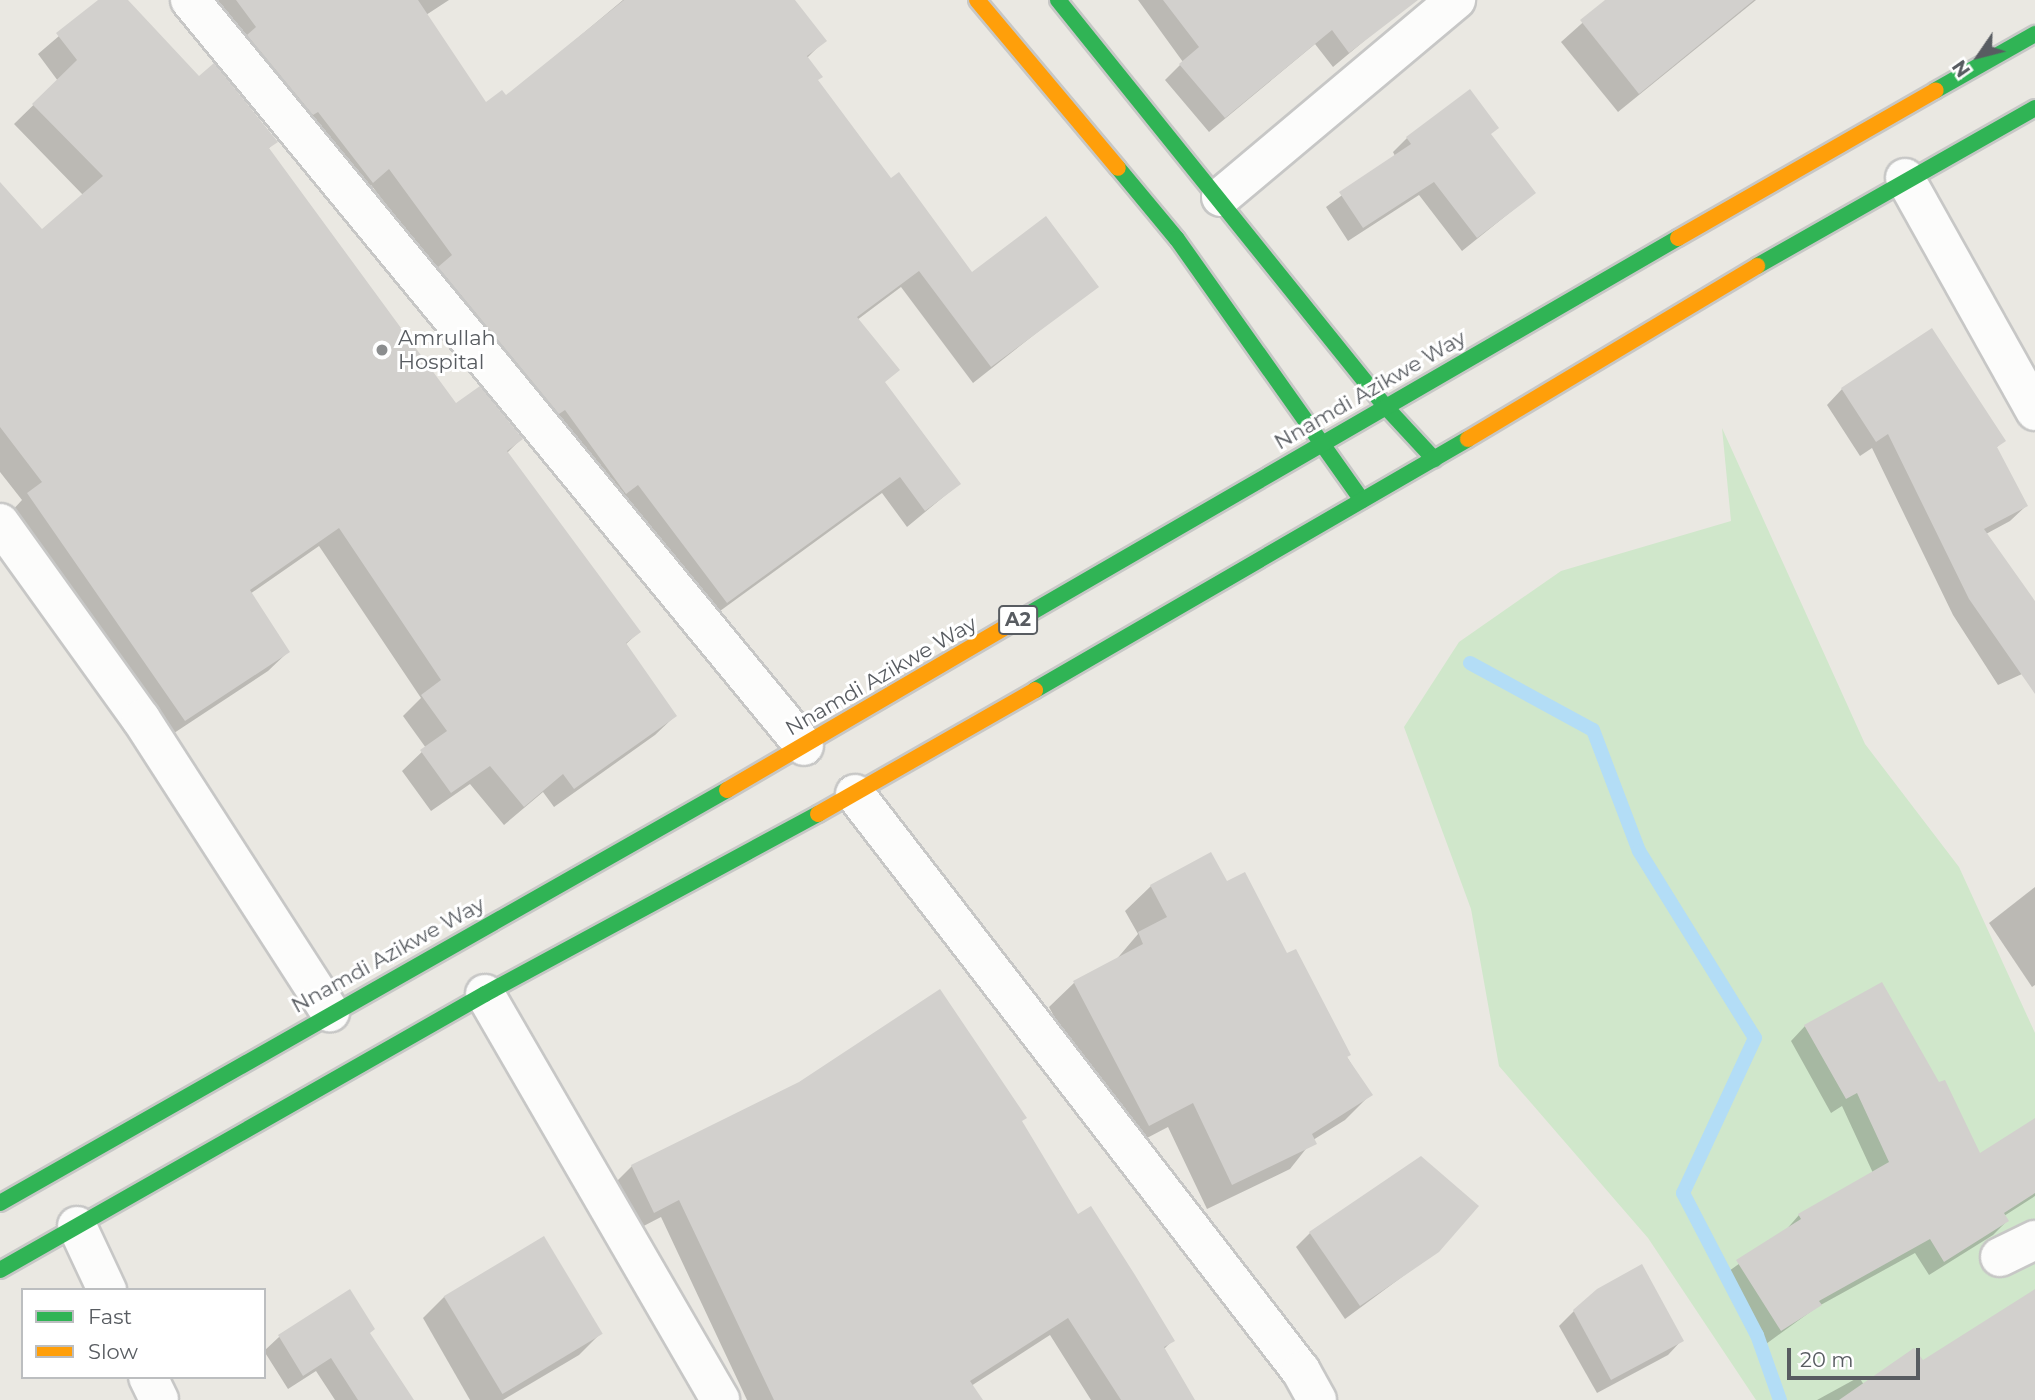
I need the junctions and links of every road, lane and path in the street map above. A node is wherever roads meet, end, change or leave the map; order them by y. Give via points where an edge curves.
1 (190, 0) edge
2 (976, 0) edge
3 (1058, 0) edge
4 (1456, 0) edge
5 (2035, 34) edge
6 (2035, 108) edge
7 (1905, 178) junction
8 (1221, 197) junction
9 (1384, 405) junction
10 (2035, 411) edge
11 (1322, 442) junction
12 (1434, 459) junction
13 (1362, 500) junction
14 (0, 523) edge
15 (804, 746) junction
16 (855, 794) junction
17 (485, 994) junction
18 (330, 1012) junction
19 (0, 1203) edge
20 (77, 1226) junction
21 (2035, 1240) edge
22 (2000, 1256) dead end
23 (0, 1270) edge
24 (106, 1288) edge
25 (149, 1379) edge
26 (159, 1400) edge
27 (720, 1400) edge
28 (1317, 1400) edge

1 - 15 street
2 - 11 main road via 1177,239
3 - 8 main road
4 - 8 street
5 - 9 main road, Nnamdi Azikwe Way / A2
6 - 7 main road
7 - 10 street
7 - 12 main road
8 - 9 main road
9 - 11 main road, Nnamdi Azikwe Way / A2
9 - 12 main road
11 - 13 main road
11 - 15 main road, Nnamdi Azikwe Way / A2
12 - 13 main road
13 - 16 main road
14 - 18 street via 141,719
15 - 18 main road, Nnamdi Azikwe Way / A2
16 - 17 main road
16 - 28 street via 1301,1371
17 - 20 main road
17 - 27 street
18 - 19 main road, Nnamdi Azikwe Way / A2
20 - 23 main road
20 - 24 street
21 - 22 street
25 - 26 street

